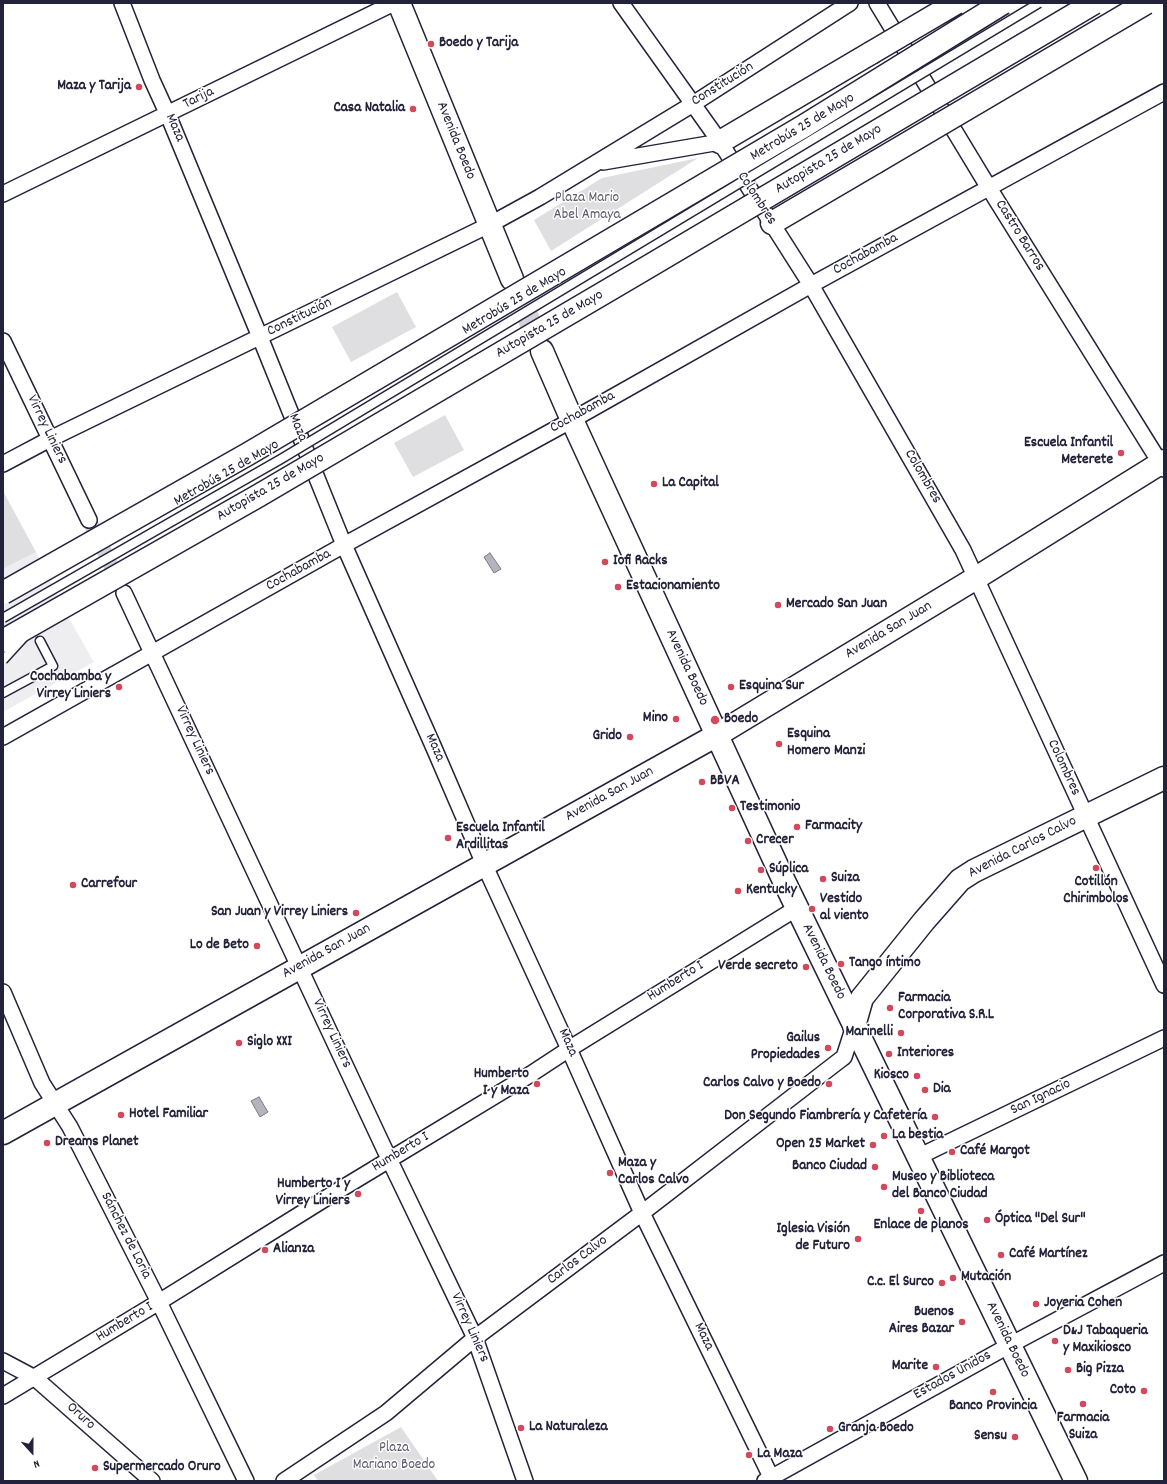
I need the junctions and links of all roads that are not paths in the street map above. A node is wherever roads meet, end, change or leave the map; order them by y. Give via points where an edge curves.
1 (122, 3) edge
2 (394, 3) edge
3 (399, 3) edge
4 (621, 3) edge
5 (850, 3) edge
6 (877, 3) edge
7 (956, 3) edge
8 (1003, 3) edge
9 (1038, 3) edge
10 (1094, 3) edge
11 (1146, 3) edge
12 (1164, 92) edge
13 (693, 104) junction
14 (168, 114) junction
15 (720, 142) junction
16 (593, 164) junction
17 (989, 188) junction
18 (3, 194) edge
19 (772, 223) junction
20 (489, 225) junction
21 (512, 279) tunnel mouth
22 (811, 285) junction
23 (260, 337) junction
24 (3, 341) edge
25 (542, 351) tunnel mouth
26 (572, 420) junction
27 (50, 439) junction
28 (3, 464) edge
29 (1163, 465) edge
30 (89, 520) tunnel mouth
31 (344, 545) junction
32 (976, 578) junction
33 (8, 588) edge
34 (124, 593) tunnel mouth
35 (3, 618) edge
36 (40, 618) junction
37 (3, 640) edge
38 (40, 641) dead end
39 (153, 653) junction
40 (3, 660) edge
41 (3, 693) edge
42 (717, 735) junction
43 (3, 738) edge
44 (1164, 778) edge
45 (1086, 816) junction
46 (484, 864) junction
47 (797, 908) junction
48 (300, 967) junction
49 (1164, 984) edge
50 (3, 992) edge
51 (854, 1026) junction
52 (1164, 1038) edge
53 (569, 1049) junction
54 (55, 1104) junction
55 (3, 1133) edge
56 (918, 1158) junction
57 (390, 1161) junction
58 (642, 1213) junction
59 (1164, 1263) edge
60 (159, 1302) junction
61 (475, 1338) junction
62 (1010, 1345) junction
63 (3, 1361) edge
64 (35, 1378) junction
65 (3, 1396) edge
66 (770, 1480) edge
67 (152, 1481) edge
68 (246, 1481) edge
69 (284, 1481) edge
70 (525, 1481) edge
71 (1076, 1481) edge

1 - 14 street, Maza
2 - 14 street, Tarija
3 - 20 main road, Avenida Boedo
4 - 13 street, Colombres
5 - 13 street, Constitución
6 - 17 street, Castro Barros
7 - 15 main road, bridge
8 - 33 main road, bridge via 804,126 248,454
9 - 35 lane, Metrobús 25 de Mayo, bridge via 281,459
10 - 36 main road, Autopista 25 de Mayo, bridge via 265,492
11 - 19 main road, bridge
12 - 17 street, Cochabamba
13 - 15 street, Colombres
13 - 16 street, Constitución
14 - 18 street, Tarija
14 - 23 street, Maza
15 - 16 street, Constitución
15 - 19 street, Colombres
16 - 20 street, Constitución
17 - 22 street, Cochabamba
17 - 29 street, Castro Barros
19 - 22 street, Colombres
20 - 21 main road, Avenida Boedo
20 - 23 street, Constitución
22 - 26 street, Cochabamba
22 - 32 street, Colombres via 945,518
23 - 27 street, Constitución
23 - 31 street, Maza
24 - 27 street, Virrey Liniers
25 - 26 main road, Avenida Boedo
26 - 31 street, Cochabamba
26 - 42 main road, Avenida Boedo
27 - 28 street, Constitución
27 - 30 street, Virrey Liniers
29 - 32 main road, Avenida San Juan
31 - 39 street, Cochabamba
31 - 46 street, Maza
32 - 42 main road, Avenida San Juan
32 - 45 street, Colombres
34 - 39 street, Virrey Liniers
36 - 37 main road, Autopista 25 de Mayo, bridge
36 - 40 lane, bridge
38 - 41 lane via 52,666
39 - 43 street, Cochabamba
39 - 48 street, Virrey Liniers
42 - 46 main road, Avenida San Juan
42 - 47 main road, Avenida Boedo
44 - 45 main road, Avenida Carlos Calvo
45 - 49 street, Colombres
45 - 51 main road, Avenida Carlos Calvo via 960,880 862,998
46 - 48 main road, Avenida San Juan
46 - 53 street, Maza
47 - 51 main road, Avenida Boedo
47 - 53 street, Humberto I
48 - 54 main road, Avenida San Juan
48 - 57 street, Virrey Liniers
50 - 54 street, Sánchez de Loria via 42,1083
51 - 56 main road, Avenida Boedo
51 - 58 street, Carlos Calvo via 844,1057
52 - 56 street, San Ignacio
53 - 57 street, Humberto I
53 - 58 street, Maza
54 - 55 main road, Avenida San Juan
54 - 60 street, Sánchez de Loria via 70,1127
56 - 62 main road, Avenida Boedo
57 - 60 street, Humberto I
57 - 61 street, Virrey Liniers
58 - 61 street, Carlos Calvo
58 - 66 street, Maza
59 - 62 street, Estados Unidos
60 - 64 street, Humberto I
60 - 68 street, Sánchez de Loria
61 - 69 street, Carlos Calvo via 386,1413
61 - 70 street, Virrey Liniers
62 - 66 street, Estados Unidos
62 - 71 main road, Avenida Boedo
63 - 64 street, Oruro
64 - 65 street, Humberto I
64 - 67 street, Oruro

